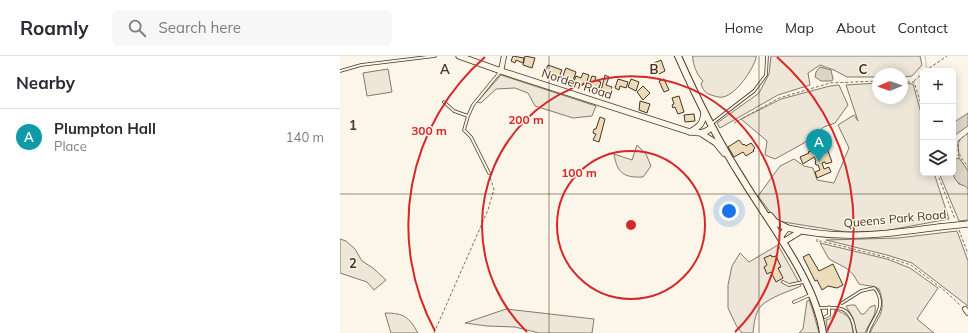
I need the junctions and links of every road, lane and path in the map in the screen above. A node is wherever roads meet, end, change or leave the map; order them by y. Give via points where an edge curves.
1 (435, 56) edge
2 (459, 56) edge
3 (504, 56) edge
4 (678, 56) edge
5 (767, 56) edge
6 (947, 56) edge
7 (930, 68) edge
8 (340, 71) edge
9 (501, 71) junction
10 (920, 76) edge
11 (872, 81) edge
12 (908, 82) edge
13 (914, 82) junction
14 (444, 102) dead end
15 (921, 104) edge
16 (704, 113) junction
17 (468, 116) junction
18 (734, 123) dead end
19 (711, 126) junction
20 (690, 132) junction
21 (968, 133) edge
22 (702, 134) junction
23 (959, 155) junction
24 (956, 156) edge
25 (733, 164) junction
26 (968, 167) edge
27 (489, 173) joint
28 (938, 176) edge
29 (751, 193) junction
30 (968, 224) edge
31 (787, 228) junction
32 (801, 231) junction
33 (817, 234) junction
34 (781, 239) junction
35 (968, 254) edge
36 (804, 281) junction
37 (783, 282) dead end
38 (811, 294) junction
39 (794, 302) dead end
40 (842, 303) dead end
41 (829, 307) junction
42 (818, 309) junction
43 (966, 311) edge
44 (825, 317) dead end
45 (434, 333) edge
46 (823, 333) edge
47 (855, 333) edge
48 (868, 333) edge

1 - 8 lane via 360,65
2 - 9 street, Norden Road
3 - 9 street
4 - 16 main road
5 - 19 lane via 766,75 754,91
6 - 7 path
9 - 17 lane via 473,105
9 - 20 street, Norden Road
10 - 13 path
11 - 18 path via 830,83 779,98
12 - 13 path
13 - 15 path
14 - 17 lane via 454,111
16 - 19 main road
16 - 20 street via 701,125
17 - 27 lane via 464,130 471,137
19 - 20 street
19 - 22 street
19 - 25 main road
20 - 22 street, Norden Road
21 - 23 path via 960,139
22 - 25 street via 716,142
23 - 24 path
23 - 26 path
25 - 29 main road
27 - 45 path via 494,189 488,210
28 - 35 path
29 - 31 main road via 775,222
29 - 34 main road
30 - 33 street, Queens Park Road, bridge via 883,234
31 - 32 street, Queens Park Road
31 - 34 street
32 - 33 street, Queens Park Road
32 - 34 street
33 - 43 path via 817,242 911,265
34 - 36 main road
36 - 37 lane via 789,286
36 - 38 main road
38 - 39 lane
38 - 42 main road
40 - 48 lane via 861,291 874,288 877,290 880,310
41 - 42 lane
41 - 44 lane via 829,315
41 - 47 lane via 844,309 852,318
42 - 46 main road

